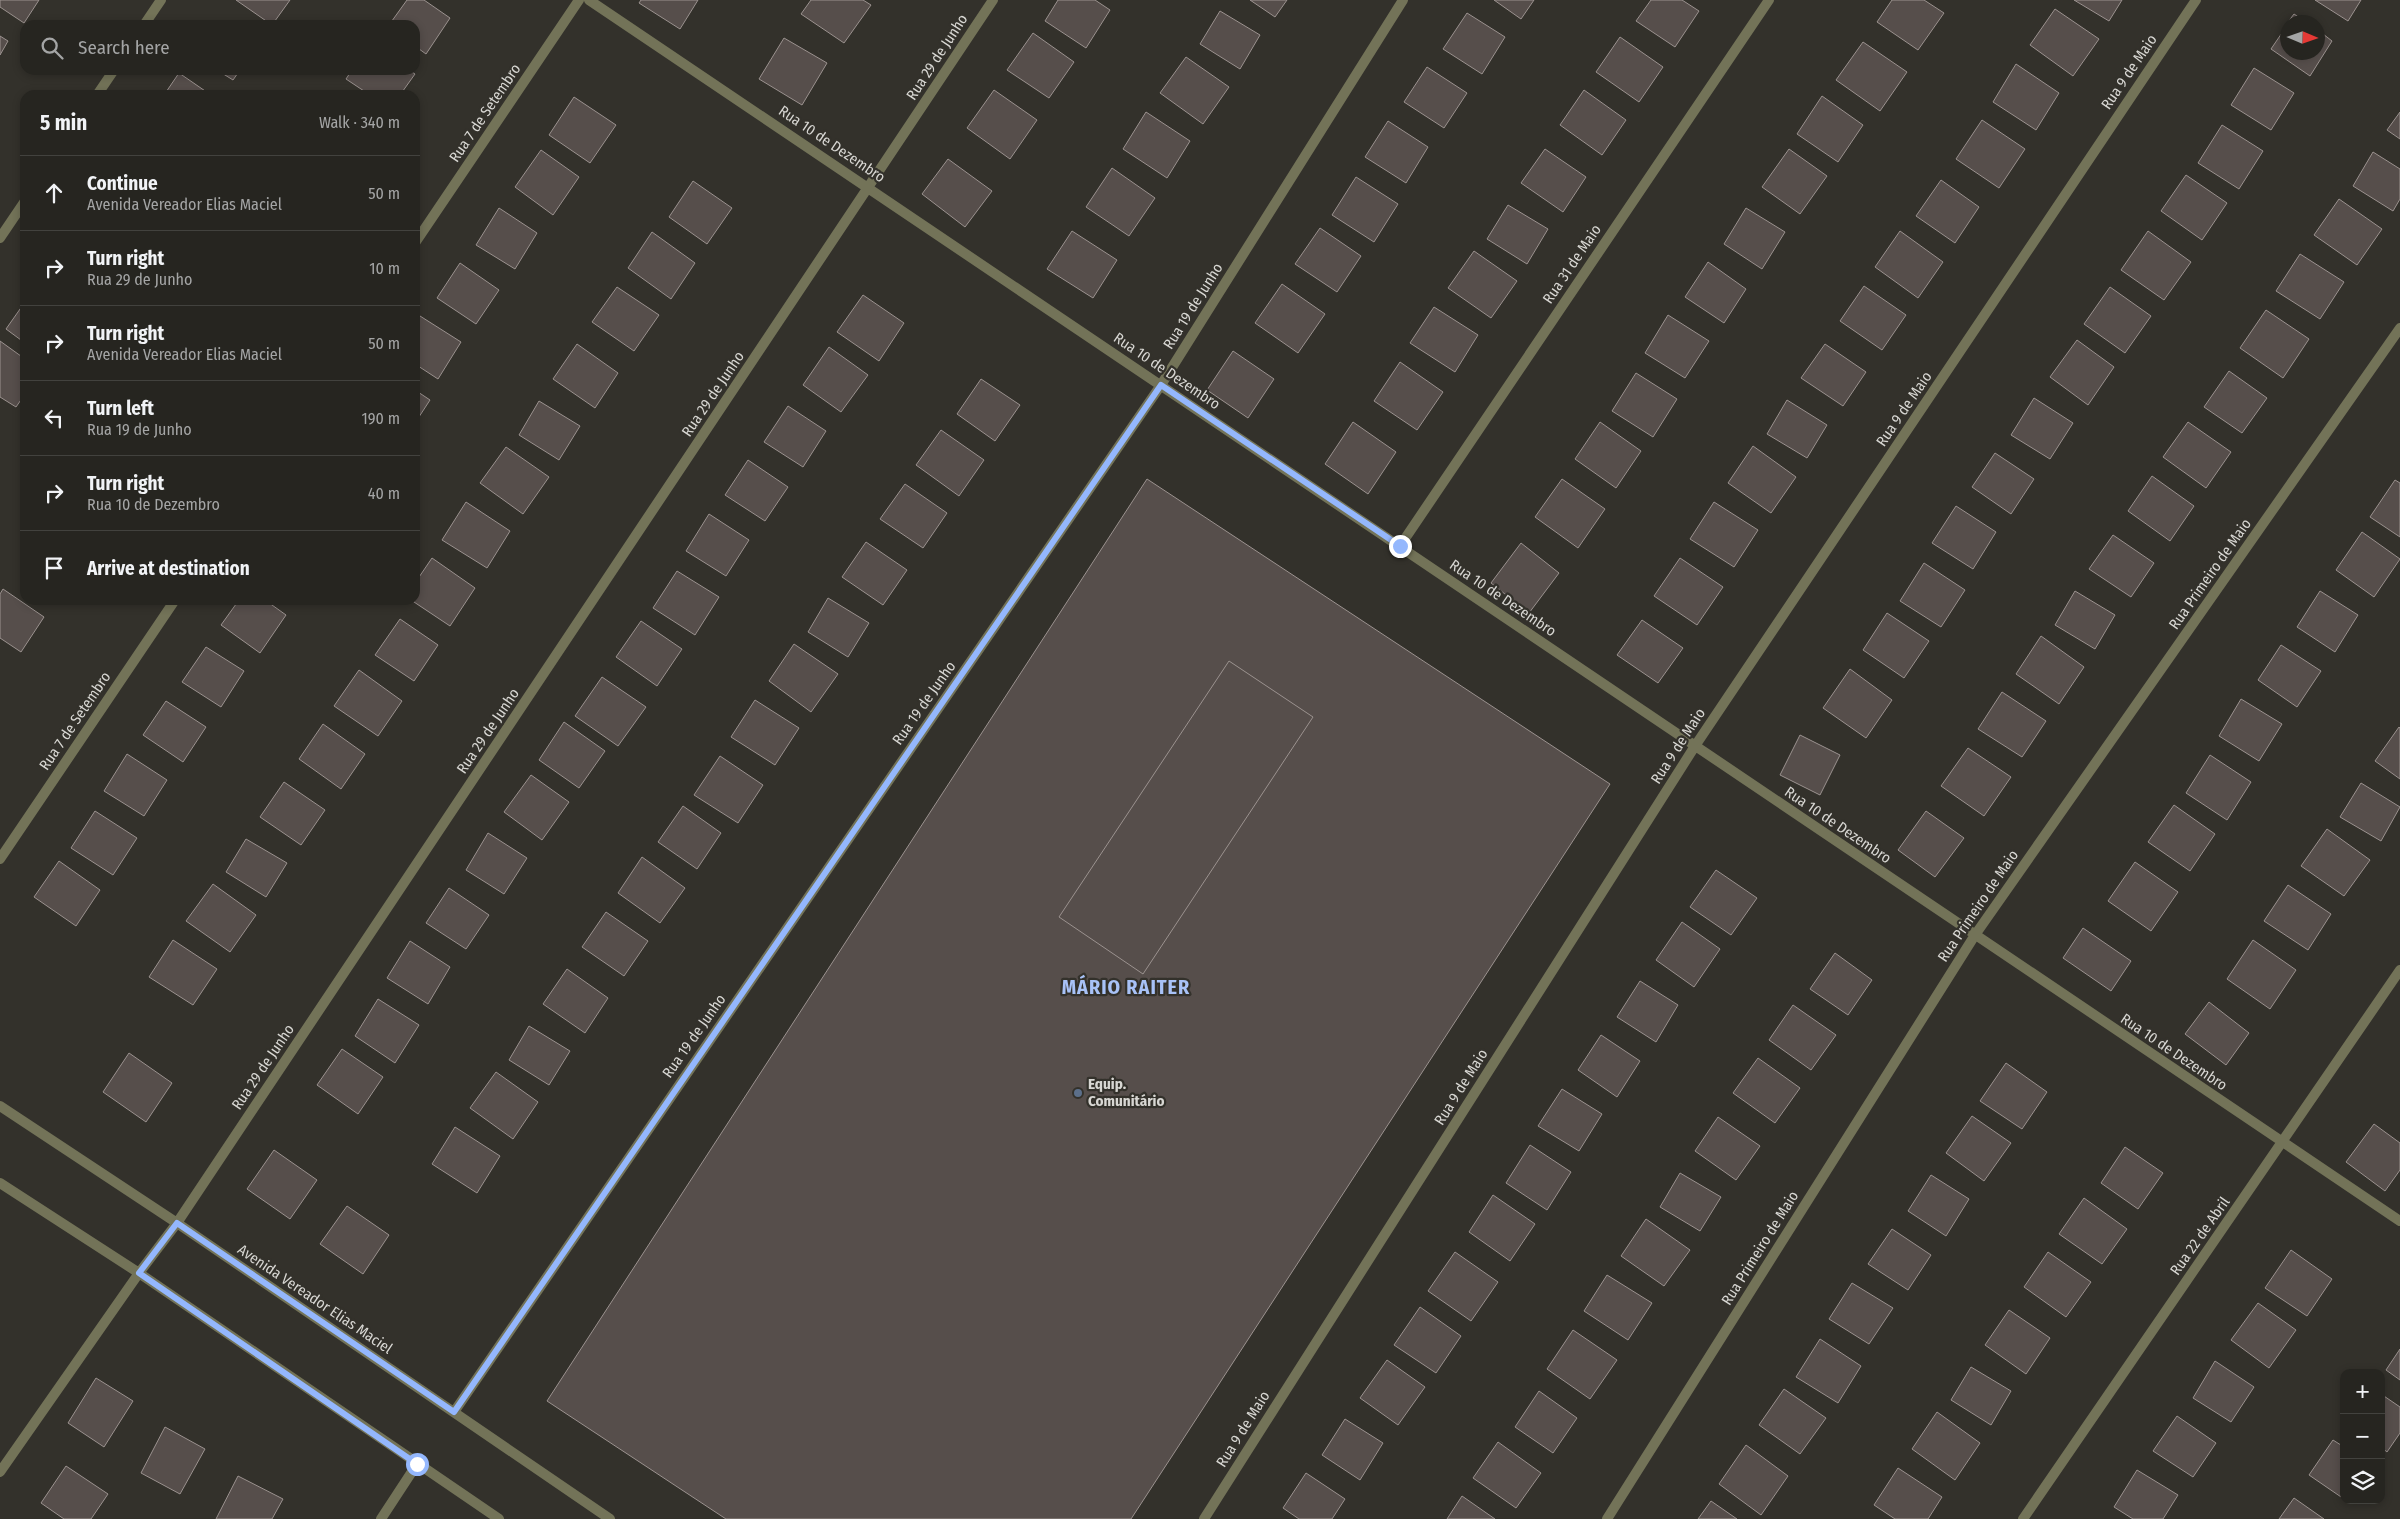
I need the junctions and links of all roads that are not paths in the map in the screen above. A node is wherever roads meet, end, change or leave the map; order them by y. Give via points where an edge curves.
1 (161, 0) edge
2 (579, 0) edge
3 (589, 0) edge
4 (993, 0) edge
5 (1403, 0) edge
6 (1769, 0) edge
7 (2196, 0) edge
8 (147, 20) edge
9 (111, 75) edge
10 (100, 90) edge
11 (869, 188) junction
12 (20, 208) edge
13 (420, 236) edge
14 (0, 238) edge
15 (2400, 328) edge
16 (1161, 385) junction
17 (1400, 546) junction
18 (172, 605) edge
19 (1695, 746) junction
20 (0, 859) edge
21 (1975, 935) junction
22 (2400, 970) edge
23 (0, 1106) edge
24 (2282, 1143) junction
25 (0, 1183) edge
26 (2400, 1221) edge
27 (177, 1223) junction
28 (139, 1273) junction
29 (454, 1412) junction
30 (417, 1464) junction
31 (0, 1472) edge
32 (381, 1519) edge
33 (499, 1519) edge
34 (610, 1519) edge
35 (1204, 1519) edge
36 (1607, 1519) edge
37 (2023, 1519) edge

1 - 8 street
2 - 13 street, Rua 7 de Setembro
3 - 11 street, Rua 10 de Dezembro
4 - 11 street, Rua 29 de Junho
5 - 16 street, Rua 19 de Junho
6 - 17 street, Rua 31 de Maio
7 - 19 street, Rua 9 de Maio
9 - 10 street
11 - 16 street, Rua 10 de Dezembro
11 - 27 street, Rua 29 de Junho
12 - 14 street
15 - 21 street, Rua Primeiro de Maio
16 - 17 street, Rua 10 de Dezembro
16 - 29 street, Rua 19 de Junho
17 - 19 street, Rua 10 de Dezembro
18 - 20 street, Rua 7 de Setembro
19 - 21 street, Rua 10 de Dezembro
19 - 35 street, Rua 9 de Maio
21 - 24 street, Rua 10 de Dezembro
21 - 36 street, Rua Primeiro de Maio
22 - 24 street, Rua 22 de Abril
23 - 27 street, Avenida Vereador Elias Maciel
24 - 26 street, Rua 10 de Dezembro
24 - 37 street, Rua 22 de Abril
25 - 28 street
27 - 28 street, Rua 29 de Junho
27 - 29 street, Avenida Vereador Elias Maciel
28 - 30 street
28 - 31 street, Rua 29 de Junho
29 - 34 street, Avenida Vereador Elias Maciel
30 - 32 street
30 - 33 street

